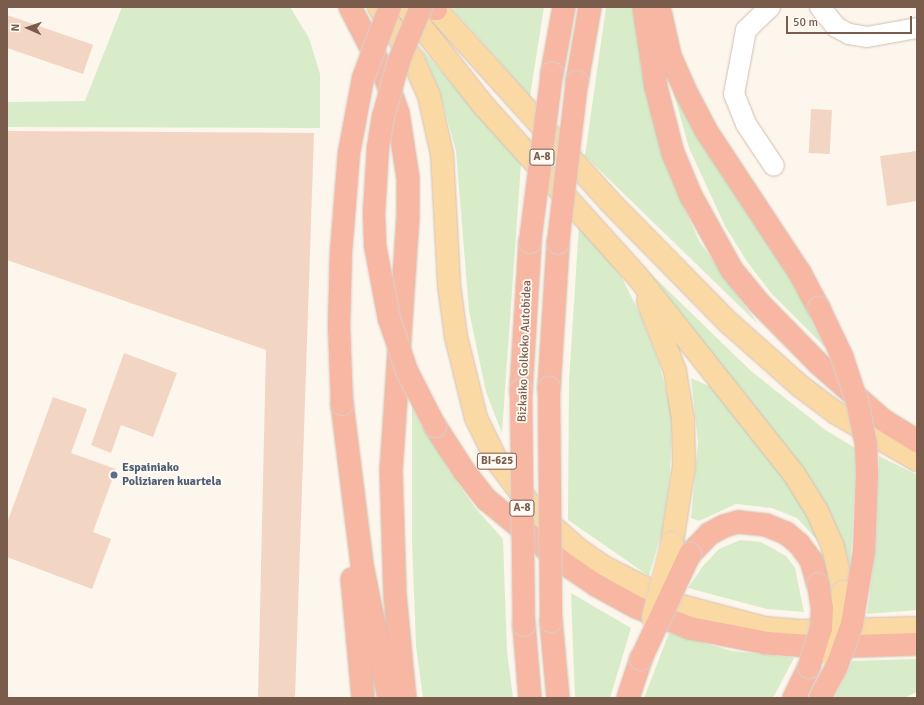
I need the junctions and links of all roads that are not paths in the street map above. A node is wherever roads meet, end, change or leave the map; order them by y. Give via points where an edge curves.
1 (350, 7) edge
2 (379, 7) edge
3 (390, 7) edge
4 (406, 7) edge
5 (564, 7) edge
6 (590, 7) edge
7 (644, 7) edge
8 (659, 7) edge
9 (770, 7) edge
10 (820, 7) edge
11 (431, 8) edge
12 (917, 13) edge
13 (913, 31) edge
14 (774, 166) dead end
15 (637, 276) junction
16 (342, 404) junction
17 (917, 440) edge
18 (917, 460) edge
19 (681, 549) junction
20 (917, 628) edge
21 (917, 644) edge
22 (363, 698) edge
23 (389, 698) edge
24 (405, 698) edge
25 (530, 698) edge
26 (558, 698) edge
27 (628, 698) edge
28 (794, 698) edge
29 (819, 698) edge

1 - 24 highway via 383,71 398,113 408,178 408,216 391,469 394,595
2 - 20 main road, BI-625 via 414,60 429,96 442,154 450,285 456,337 476,418 497,461 534,510 578,549 604,567 681,606 764,628 800,631
3 - 16 highway, bridge via 364,78 349,153 341,252 339,327
4 - 15 main road via 484,106
5 - 25 highway, Bizkaiko Golkoko Autobidea / A-8, bridge via 552,73 530,242 521,390 524,625
6 - 26 highway, Bizkaiko Golkoko Autobidea / A-8, bridge via 577,82 558,243 548,388 551,620
7 - 17 highway via 656,87 673,153 691,196 732,270 759,303 819,364 883,420
8 - 29 highway, bridge via 670,56 693,105 736,178 800,273 842,356 857,401 866,445 864,551 852,624 837,666
9 - 14 street via 746,30 734,94 746,124
10 - 13 street via 836,28 849,34 867,37
11 - 18 main road via 619,211 729,323 800,386 836,412
11 - 21 highway, bridge via 400,58 383,116 374,183 375,245 389,319 407,371 435,426 464,471 487,500 562,562 636,607 690,628 767,643 823,647
12 - 13 street
15 - 19 main road via 667,346 683,419
15 - 29 main road, bridge via 794,474 817,511 833,547 843,592 838,635
16 - 22 highway via 346,519
16 - 23 highway via 362,565
19 - 27 highway, bridge
19 - 28 highway, bridge via 724,526 738,522 766,525 786,533 799,544 811,560 822,608 821,628 809,667

